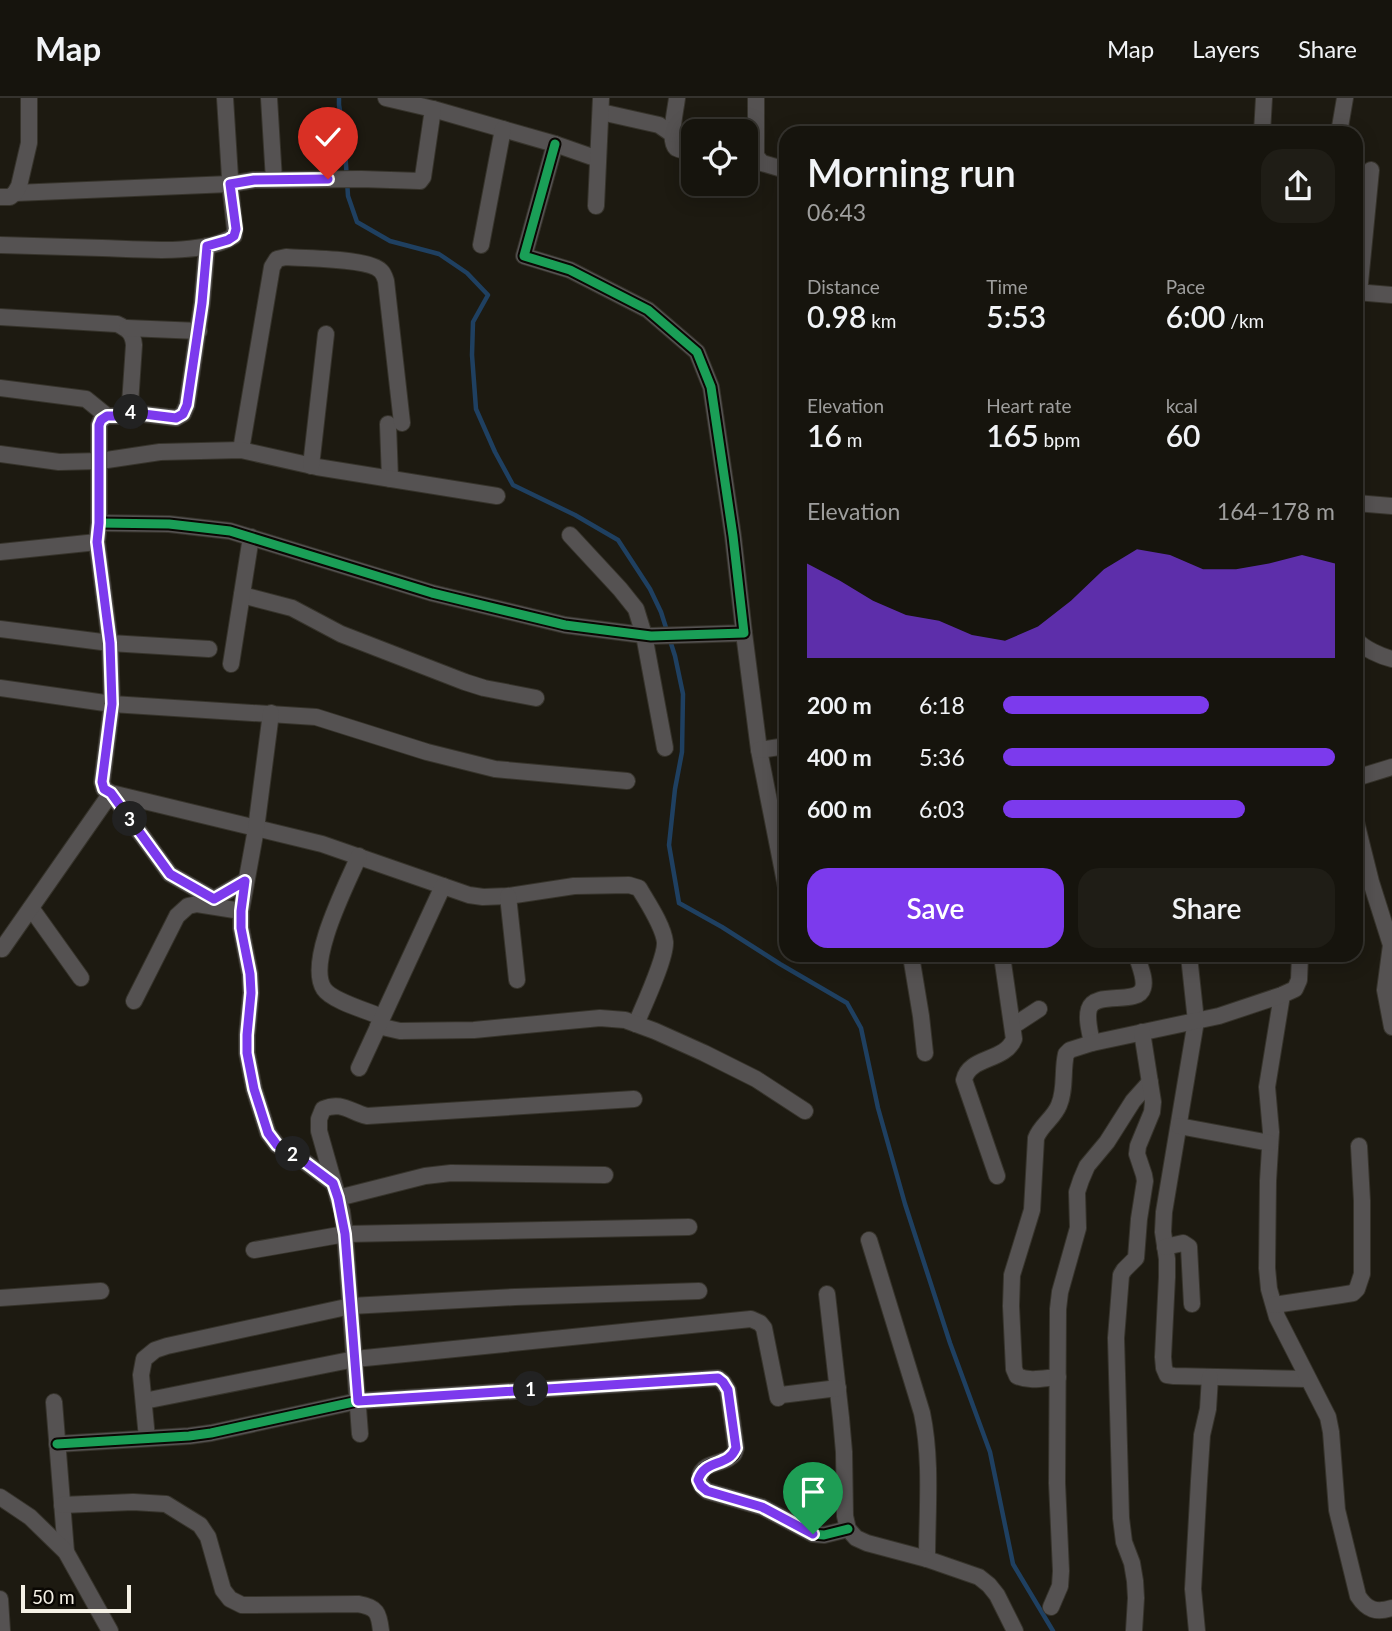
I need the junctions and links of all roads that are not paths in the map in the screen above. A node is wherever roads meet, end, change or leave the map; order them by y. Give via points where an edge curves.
1 (29, 98) edge
2 (225, 98) edge
3 (269, 98) edge
4 (386, 98) edge
5 (677, 98) edge
6 (756, 98) edge
7 (1264, 98) edge
8 (1345, 98) edge
9 (601, 105) edge
10 (433, 110) junction
11 (756, 119) edge
12 (1262, 126) edge
13 (1340, 126) edge
14 (503, 129) junction
15 (672, 134) junction
16 (555, 144) junction
17 (681, 149) edge
18 (598, 159) junction
19 (758, 163) edge
20 (779, 168) edge
21 (1371, 170) dead end
22 (274, 180) junction
23 (230, 184) junction
24 (7, 195) edge
25 (596, 206) dead end
26 (0, 245) edge
27 (481, 245) dead end
28 (207, 246) junction
29 (1363, 246) edge
30 (1363, 293) edge
31 (1392, 295) edge
32 (0, 317) edge
33 (127, 328) junction
34 (199, 331) junction
35 (326, 334) dead end
36 (0, 388) edge
37 (127, 412) junction
38 (107, 416) junction
39 (241, 450) junction
40 (0, 454) edge
41 (100, 461) junction
42 (311, 466) junction
43 (390, 479) junction
44 (497, 496) dead end
45 (1363, 504) edge
46 (1392, 506) edge
47 (99, 523) junction
48 (570, 536) dead end
49 (251, 537) junction
50 (97, 542) junction
51 (0, 552) edge
52 (242, 595) junction
53 (0, 629) edge
54 (744, 633) junction
55 (648, 635) junction
56 (110, 643) junction
57 (1363, 646) edge
58 (209, 649) dead end
59 (1392, 659) edge
60 (231, 664) dead end
61 (0, 688) edge
62 (536, 698) dead end
63 (112, 704) junction
64 (271, 713) junction
65 (779, 747) edge
66 (665, 748) dead end
67 (759, 750) junction
68 (1392, 767) edge
69 (1363, 776) edge
70 (627, 781) dead end
71 (111, 793) junction
72 (256, 829) junction
73 (1363, 850) edge
74 (779, 851) edge
75 (359, 856) junction
76 (245, 881) junction
77 (443, 886) junction
78 (508, 896) junction
79 (31, 908) junction
80 (241, 911) junction
81 (1391, 945) edge
82 (2, 949) dead end
83 (912, 962) edge
84 (1003, 962) edge
85 (1139, 962) edge
86 (1190, 962) edge
87 (1300, 962) edge
88 (81, 978) dead end
89 (517, 980) dead end
90 (1282, 995) junction
91 (134, 1000) dead end
92 (1039, 1009) dead end
93 (380, 1021) junction
94 (1196, 1021) junction
95 (636, 1024) junction
96 (1013, 1026) junction
97 (1392, 1027) edge
98 (1142, 1032) junction
99 (1092, 1043) junction
100 (925, 1053) dead end
101 (359, 1068) dead end
102 (1150, 1082) junction
103 (634, 1099) dead end
104 (805, 1111) dead end
105 (1179, 1126) junction
106 (1270, 1143) junction
107 (1359, 1146) dead end
108 (606, 1175) dead end
109 (997, 1175) dead end
110 (336, 1190) junction
111 (690, 1227) dead end
112 (345, 1234) junction
113 (869, 1240) dead end
114 (1165, 1247) junction
115 (254, 1250) dead end
116 (101, 1291) dead end
117 (699, 1291) dead end
118 (827, 1294) dead end
119 (0, 1298) edge
120 (1192, 1304) dead end
121 (1273, 1305) junction
122 (351, 1306) junction
123 (355, 1359) junction
124 (1058, 1377) junction
125 (1210, 1377) junction
126 (1308, 1379) junction
127 (838, 1388) junction
128 (144, 1401) junction
129 (358, 1401) junction
130 (54, 1402) dead end
131 (360, 1434) dead end
132 (147, 1438) junction
133 (57, 1444) junction
134 (0, 1497) edge
135 (62, 1505) junction
136 (848, 1529) junction
137 (65, 1552) junction
138 (927, 1559) junction
139 (0, 1599) edge
140 (1051, 1607) dead end
141 (1392, 1608) edge
142 (2, 1631) edge
143 (110, 1631) edge
144 (381, 1631) edge
145 (1015, 1631) edge
146 (1134, 1631) edge
147 (1197, 1631) edge

1 - 24 street via 29,143 19,186
2 - 23 street
3 - 22 street
4 - 10 street
5 - 15 street
6 - 11 street
7 - 12 street
8 - 13 street
9 - 15 street
9 - 18 street
10 - 14 street
10 - 22 street via 420,181
14 - 16 street
14 - 27 street
15 - 17 street via 673,144
16 - 18 street
16 - 54 street via 524,256 570,270 648,310 697,352 711,387
18 - 25 street
19 - 20 street
21 - 29 street
22 - 23 street
23 - 24 street
23 - 28 street via 234,236
26 - 28 street via 169,250
28 - 34 street
30 - 31 street
32 - 33 street
33 - 34 street
33 - 37 street via 134,345
34 - 37 street via 183,414 176,418
35 - 42 street
36 - 38 street via 86,399
37 - 38 street
38 - 41 street via 99,425
39 - 41 street via 160,452
39 - 42 street
39 - 43 street via 272,267 277,259 286,257 351,261 374,266 386,281 395,424
40 - 41 street via 59,462
41 - 47 street
42 - 43 street
43 - 44 street
45 - 46 street
47 - 49 street via 204,527
47 - 50 street
48 - 55 street via 636,609
49 - 52 street
49 - 55 street via 432,593 565,625
50 - 51 street
50 - 56 street
52 - 60 street
52 - 62 street via 292,608 341,634 465,682
53 - 56 street
54 - 55 street
54 - 67 street
55 - 66 street
56 - 58 street
56 - 63 street
57 - 59 street
61 - 63 street
63 - 64 street
63 - 71 street via 102,782
64 - 70 street via 316,717 495,769
64 - 72 street
65 - 67 street
67 - 74 street
68 - 69 street
71 - 72 street
71 - 76 street via 170,874 214,899
71 - 79 street
72 - 75 street
72 - 76 street
73 - 81 street
75 - 77 street
75 - 93 street via 324,941 320,978 332,996
76 - 80 street
77 - 78 street via 469,895
77 - 93 street
78 - 89 street
78 - 95 street via 574,886 639,888 665,944
79 - 82 street
79 - 88 street
80 - 91 street via 188,906 177,916
80 - 110 street via 251,993 247,1053 260,1111 277,1145
81 - 97 street via 1385,990
83 - 100 street
84 - 96 street
85 - 99 street via 1142,992 1098,1000 1088,1010
86 - 94 street
87 - 90 street via 1295,989
90 - 94 street
90 - 106 street via 1267,1087
92 - 96 street
93 - 95 street via 400,1031 474,1030 600,1018
93 - 101 street
94 - 98 street
94 - 105 street
95 - 104 street via 756,1079
96 - 109 street via 1011,1047 971,1067 964,1080
98 - 99 street
98 - 102 street
99 - 124 street via 1066,1054 1063,1095 1036,1138 1032,1210 1012,1275 1017,1376 1032,1380
102 - 124 street via 1087,1166 1077,1192 1078,1228 1058,1309
102 - 146 street via 1152,1112 1137,1154 1145,1181 1137,1253 1121,1275 1116,1338 1121,1518 1135,1581
103 - 110 street via 367,1116 332,1105 323,1109 318,1131
105 - 106 street
105 - 114 street via 1164,1212
106 - 121 street via 1267,1268
107 - 121 street via 1362,1275 1357,1289
108 - 110 street via 451,1173
110 - 112 street
111 - 112 street
112 - 115 street
112 - 122 street
113 - 138 street via 926,1432
114 - 120 street via 1184,1243 1189,1247
114 - 125 street via 1164,1368 1167,1375
116 - 119 street
117 - 122 street
118 - 127 street
121 - 126 street
122 - 123 street
122 - 128 street via 155,1350 144,1359
123 - 127 street via 751,1319 764,1328 778,1398
123 - 128 street
123 - 129 street
124 - 140 street via 1061,1571
125 - 126 street
125 - 147 street via 1196,1521 1193,1589
126 - 141 street via 1328,1417 1337,1510 1358,1596 1371,1610
127 - 136 street
128 - 132 street
129 - 131 street
129 - 132 street via 211,1433
129 - 136 street via 718,1378 728,1390 736,1448 726,1460 701,1472 701,1486 762,1507 813,1534
130 - 133 street
132 - 133 street
133 - 135 street
134 - 137 street via 30,1517
135 - 137 street
135 - 144 street via 166,1504 200,1525 230,1599 242,1605 370,1605 380,1619
136 - 138 street via 867,1543
137 - 143 street
138 - 145 street via 979,1577 989,1585
139 - 142 street

